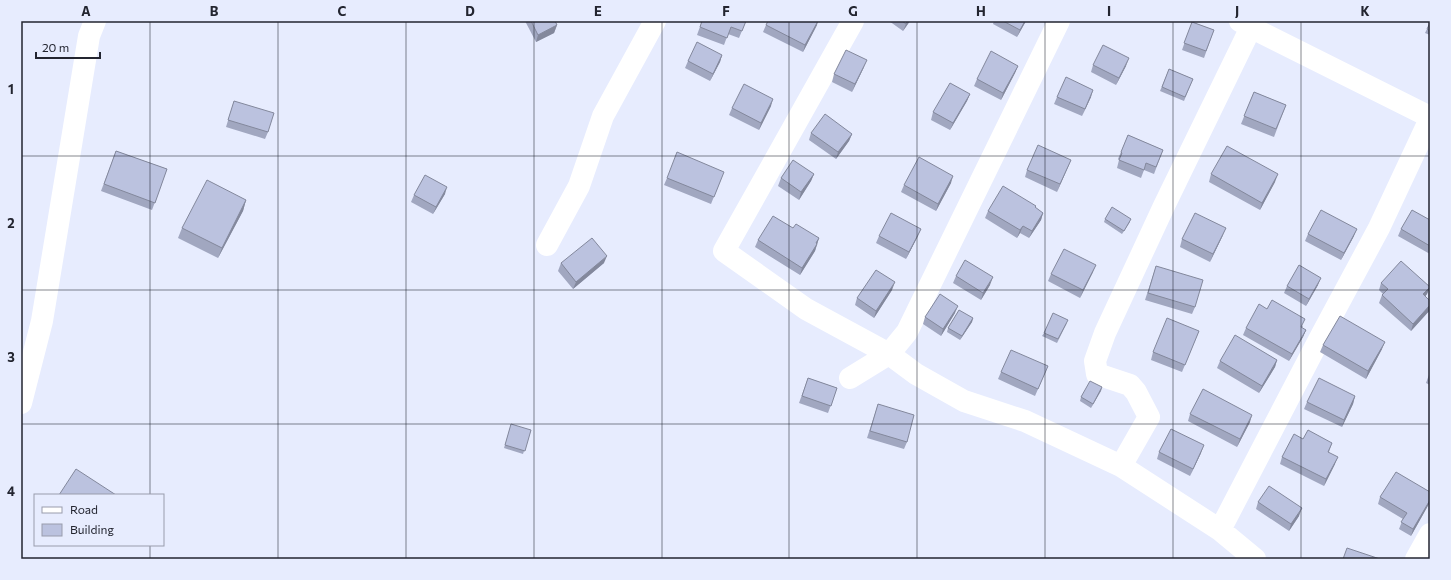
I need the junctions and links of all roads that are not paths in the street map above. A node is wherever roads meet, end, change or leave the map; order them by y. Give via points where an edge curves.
1 (95, 21) edge
2 (655, 21) edge
3 (853, 21) edge
4 (1059, 21) edge
5 (1248, 23) edge
6 (1430, 118) edge
7 (547, 244) dead end
8 (889, 354) junction
9 (850, 378) dead end
10 (21, 403) edge
11 (1121, 466) junction
12 (1220, 530) junction
13 (1430, 534) edge
14 (1255, 559) edge
15 (1416, 559) edge

1 - 10 street via 89,36 42,321
2 - 7 street via 603,116 579,186
3 - 8 street via 724,252 806,309
4 - 8 street via 907,332
5 - 6 street
5 - 11 street via 1208,116 1105,333 1095,361 1097,374 1130,385 1149,417
6 - 12 street via 1379,228
8 - 9 street
8 - 11 street via 916,374 964,401 1025,421
11 - 12 street
12 - 14 street
13 - 15 street

